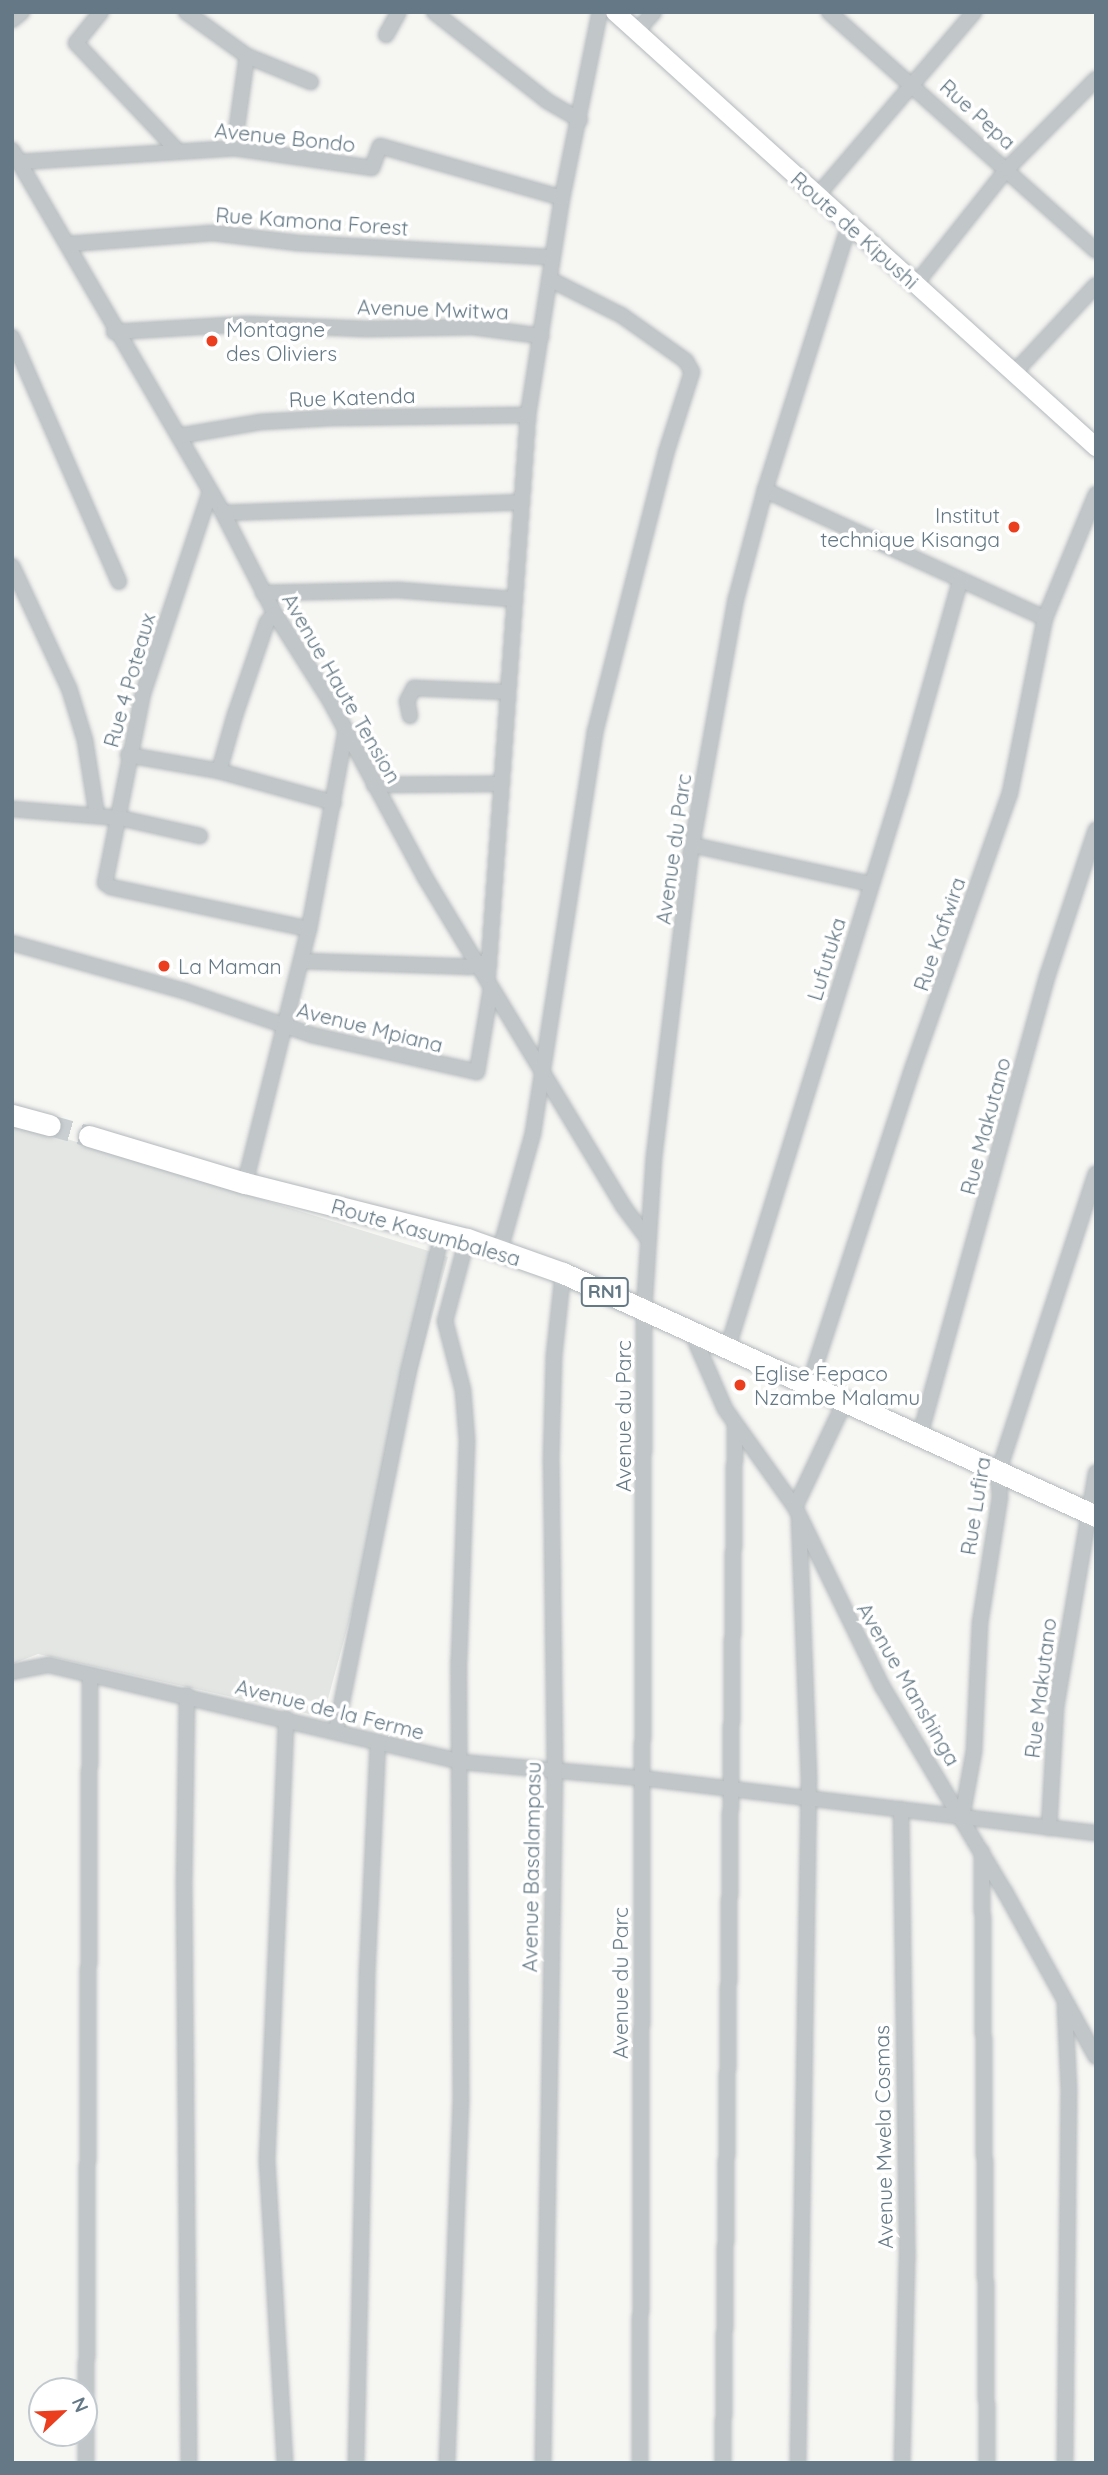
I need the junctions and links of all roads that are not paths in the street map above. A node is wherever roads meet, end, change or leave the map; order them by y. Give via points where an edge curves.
1 (22, 12) edge
2 (101, 12) edge
3 (186, 12) edge
4 (400, 12) edge
5 (434, 12) edge
6 (600, 12) edge
7 (615, 12) edge
8 (654, 12) edge
9 (829, 12) edge
10 (974, 12) edge
11 (12, 20) edge
12 (636, 31) junction
13 (386, 35) dead end
14 (247, 57) junction
15 (1096, 79) edge
16 (910, 81) junction
17 (311, 82) dead end
18 (580, 120) junction
19 (176, 149) junction
20 (234, 149) junction
21 (16, 156) edge
22 (1007, 169) junction
23 (817, 196) junction
24 (562, 198) junction
25 (849, 225) junction
26 (69, 244) junction
27 (1096, 251) edge
28 (552, 257) junction
29 (549, 279) junction
30 (915, 285) junction
31 (1096, 285) edge
32 (114, 332) junction
33 (541, 335) junction
34 (12, 337) edge
35 (1014, 373) junction
36 (528, 415) junction
37 (179, 436) junction
38 (1096, 447) edge
39 (765, 490) junction
40 (210, 492) junction
41 (1096, 494) edge
42 (519, 502) junction
43 (223, 513) junction
44 (12, 566) edge
45 (119, 582) dead end
46 (960, 582) junction
47 (263, 593) junction
48 (512, 599) junction
49 (275, 614) junction
50 (1045, 618) junction
51 (507, 692) junction
52 (410, 716) dead end
53 (345, 730) junction
54 (128, 755) junction
55 (219, 771) junction
56 (501, 784) junction
57 (374, 785) junction
58 (334, 803) junction
59 (12, 809) edge
60 (97, 816) junction
61 (120, 818) junction
62 (1096, 830) edge
63 (201, 836) dead end
64 (692, 845) junction
65 (871, 884) junction
66 (309, 929) junction
67 (12, 943) edge
68 (301, 961) junction
69 (486, 975) junction
70 (282, 1026) junction
71 (542, 1070) junction
72 (12, 1115) edge
73 (50, 1125) tunnel mouth
74 (89, 1136) tunnel mouth
75 (1096, 1174) edge
76 (245, 1184) junction
77 (442, 1233) junction
78 (647, 1238) junction
79 (467, 1239) junction
80 (500, 1250) junction
81 (563, 1273) junction
82 (644, 1311) junction
83 (691, 1331) junction
84 (729, 1347) junction
85 (809, 1385) junction
86 (845, 1401) junction
87 (735, 1426) junction
88 (920, 1435) junction
89 (1096, 1472) edge
90 (998, 1473) junction
91 (797, 1512) junction
92 (1091, 1514) edge
93 (12, 1672) edge
94 (90, 1676) junction
95 (187, 1695) junction
96 (286, 1718) junction
97 (336, 1731) junction
98 (378, 1744) junction
99 (461, 1762) junction
100 (555, 1769) junction
101 (641, 1778) junction
102 (728, 1791) junction
103 (809, 1800) junction
104 (901, 1809) junction
105 (962, 1817) junction
106 (1049, 1828) junction
107 (1096, 1833) edge
108 (982, 1852) junction
109 (1065, 2003) junction
110 (1096, 2057) edge
111 (86, 2463) edge
112 (189, 2463) edge
113 (285, 2463) edge
114 (356, 2463) edge
115 (447, 2463) edge
116 (543, 2463) edge
117 (640, 2463) edge
118 (723, 2463) edge
119 (798, 2463) edge
120 (902, 2463) edge
121 (987, 2463) edge
122 (1065, 2463) edge

1 - 11 street
2 - 19 street via 76,43
3 - 14 street
4 - 13 street
5 - 18 street via 547,102
6 - 18 street
7 - 12 main road, Route de Kipushi
8 - 12 street
9 - 16 street, Rue Pepa
10 - 16 street
12 - 23 main road, Route de Kipushi
14 - 17 street
14 - 20 street
15 - 22 street
16 - 22 street, Rue Pepa
16 - 23 street
18 - 24 street
19 - 20 street, Avenue Bondo
19 - 21 street, Avenue Bondo
20 - 24 street, Avenue Bondo via 372,168 380,146
21 - 26 street, Avenue Haute Tension
22 - 27 street, Rue Pepa
22 - 30 street
23 - 25 main road, Route de Kipushi
24 - 28 street
25 - 30 main road, Route de Kipushi
25 - 39 street, Avenue du Parc
26 - 28 street, Rue Kamona Forest via 213,233 298,243
26 - 32 street, Avenue Haute Tension
28 - 29 street
29 - 33 street
29 - 71 street via 621,315 686,361 692,372 666,453 595,732
30 - 35 main road, Route de Kipushi
31 - 35 street
32 - 33 street, Avenue Mwitwa via 247,324 473,327
32 - 37 street, Avenue Haute Tension
33 - 36 street
34 - 45 street
35 - 38 main road, Route de Kipushi
36 - 37 street, Rue Katenda via 307,419
36 - 42 street
37 - 40 street, Avenue Haute Tension
39 - 46 street
39 - 64 street, Avenue du Parc via 736,599
40 - 43 street, Avenue Haute Tension
40 - 54 street, Rue 4 Poteaux via 143,693
41 - 50 street, Rue Kafwira
42 - 43 street
42 - 48 street
43 - 47 street, Avenue Haute Tension
44 - 60 street via 69,688 85,740
46 - 50 street
46 - 65 street, Lufutuka
47 - 48 street via 398,590
47 - 49 street, Avenue Haute Tension
48 - 51 street
49 - 53 street, Avenue Haute Tension
49 - 55 street via 267,622
50 - 85 street, Rue Kafwira via 1010,793 913,1067
51 - 52 street via 414,688 407,701
51 - 56 street
53 - 57 street, Avenue Haute Tension
53 - 58 street
54 - 55 street
54 - 61 street, Rue 4 Poteaux
55 - 58 street
56 - 57 street
56 - 69 street
57 - 69 street, Avenue Haute Tension
58 - 66 street
59 - 60 street
60 - 61 street
61 - 63 street
61 - 66 street, Rue 4 Poteaux via 105,883 111,887
62 - 88 street, Rue Makutano via 1048,974
64 - 65 street
64 - 78 street, Avenue du Parc
65 - 84 street, Lufutuka
66 - 68 street
67 - 70 street, Avenue Mpiana via 184,991
68 - 69 street via 469,967
68 - 70 street
69 - 70 street, Avenue Mpiana via 477,1072
69 - 71 street, Avenue Haute Tension
70 - 76 street
71 - 78 street, Avenue Haute Tension
71 - 80 street via 533,1133
72 - 73 highway
74 - 76 highway, Route Kasumbalesa / RN1
75 - 90 street, Rue Lufira
76 - 77 highway, Route Kasumbalesa / RN1
77 - 79 highway, Route Kasumbalesa / RN1
77 - 97 street via 408,1373
78 - 82 street, Avenue du Parc
79 - 80 highway, Route Kasumbalesa / RN1
79 - 99 street via 445,1321 463,1390 467,1440 460,1546
80 - 81 highway, Route Kasumbalesa / RN1
81 - 82 highway, Route Kasumbalesa / RN1
81 - 100 street, Avenue Basalampasu via 551,1449
82 - 83 highway, Route Kasumbalesa / RN1
82 - 101 street, Avenue du Parc
83 - 84 highway, Route Kasumbalesa / RN1
83 - 87 street, Avenue Manshinga
84 - 85 highway, Route Kasumbalesa / RN1
85 - 86 highway, Route Kasumbalesa / RN1
86 - 88 highway, Route Kasumbalesa / RN1
86 - 91 street
87 - 91 street, Avenue Manshinga via 771,1468
87 - 102 street
88 - 90 highway, Route Kasumbalesa / RN1
89 - 92 street, Rue Makutano
90 - 92 highway, Route Kasumbalesa / RN1
90 - 105 street, Rue Lufira via 1000,1497 983,1591 973,1763
91 - 103 street
91 - 105 street, Avenue Manshinga via 883,1686
92 - 106 street, Rue Makutano via 1056,1707
93 - 94 street, Avenue de la Ferme via 49,1665
94 - 95 street, Avenue de la Ferme
94 - 111 street
95 - 96 street, Avenue de la Ferme
95 - 112 street
96 - 97 street, Avenue de la Ferme
96 - 113 street via 267,2160
97 - 98 street, Avenue de la Ferme
98 - 99 street, Avenue de la Ferme
98 - 114 street via 367,1961
99 - 100 street, Avenue de la Ferme
99 - 115 street via 461,2102
100 - 101 street, Avenue de la Ferme
100 - 116 street, Avenue Basalampasu
101 - 102 street, Avenue de la Ferme
101 - 117 street, Avenue du Parc
102 - 103 street, Avenue de la Ferme
102 - 118 street
103 - 104 street, Avenue de la Ferme
103 - 119 street
104 - 105 street, Avenue de la Ferme
104 - 120 street, Avenue Mwela Cosmas via 907,2246
105 - 106 street, Avenue de la Ferme
105 - 108 street, Avenue Manshinga
106 - 107 street, Avenue de la Ferme
108 - 109 street, Avenue Manshinga
108 - 121 street
109 - 110 street, Avenue Manshinga
109 - 122 street via 1069,2091

